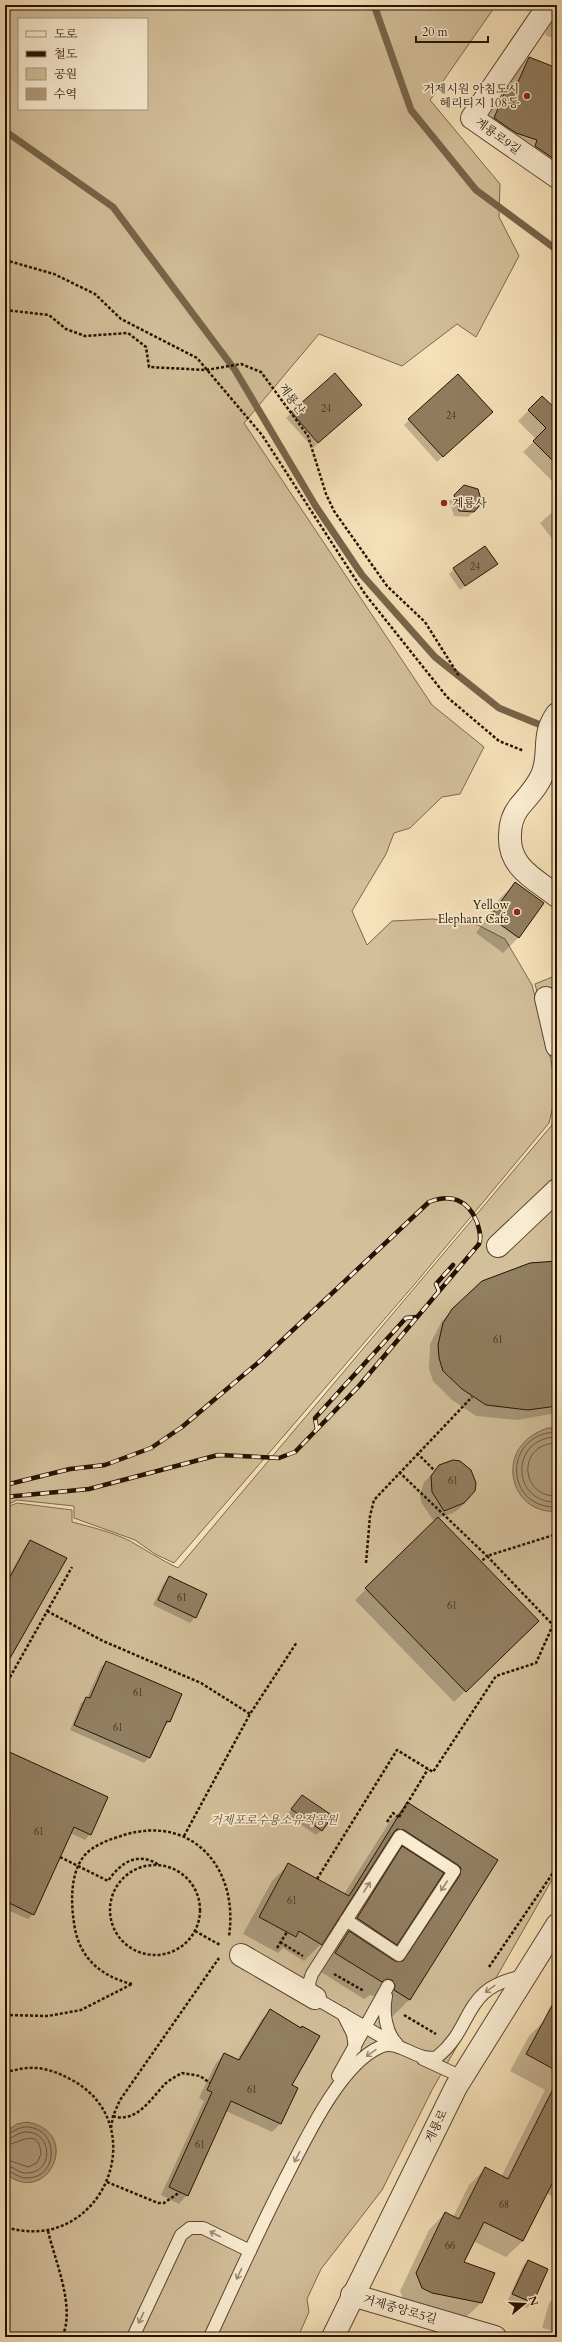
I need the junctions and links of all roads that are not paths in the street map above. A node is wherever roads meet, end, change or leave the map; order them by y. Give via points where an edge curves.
1 (549, 5) edge
2 (557, 177) edge
3 (554, 718) edge
4 (557, 896) edge
5 (546, 998) dead end
6 (557, 1046) edge
7 (557, 1190) edge
8 (498, 1246) dead end
9 (346, 1920) junction
10 (555, 1933) edge
11 (231, 1949) road end
12 (525, 1976) junction
13 (316, 1998) junction
14 (343, 2014) junction
15 (366, 2027) junction
16 (399, 2047) junction
17 (355, 2048) junction
18 (420, 2057) junction
19 (462, 2077) junction
20 (320, 2113) junction
21 (250, 2251) junction
22 (352, 2295) junction
23 (133, 2337) edge
24 (210, 2337) edge
25 (333, 2337) edge
26 (495, 2337) edge

1 - 2 street, 계룡로9길 via 472,118
3 - 4 street via 540,779 510,824 510,852 518,866
5 - 6 street
7 - 8 street
9 -> 9 lane via 400,1836 454,1871 399,1955
9 - 13 lane via 318,1964 309,1984 311,1994
10 - 12 street, 계룡로
11 - 13 street
12 -> 18 lane via 499,1982 488,1990 476,2000 443,2052 429,2059
12 - 19 street, 계룡로
13 - 14 lane
14 - 15 lane
14 - 17 lane via 353,2034
15 - 16 lane
15 - 16 lane via 383,2002 387,2025
15 - 17 lane
16 - 18 lane
16 -> 20 lane via 388,2044 366,2056 352,2069
17 - 20 lane
18 - 19 lane
19 - 22 street, 계룡로
20 -> 21 lane
21 -> 23 lane via 203,2228 196,2227 185,2232 175,2246
21 -> 24 lane
22 - 25 street, 계룡로
22 - 26 street, 거제중앙로5길

